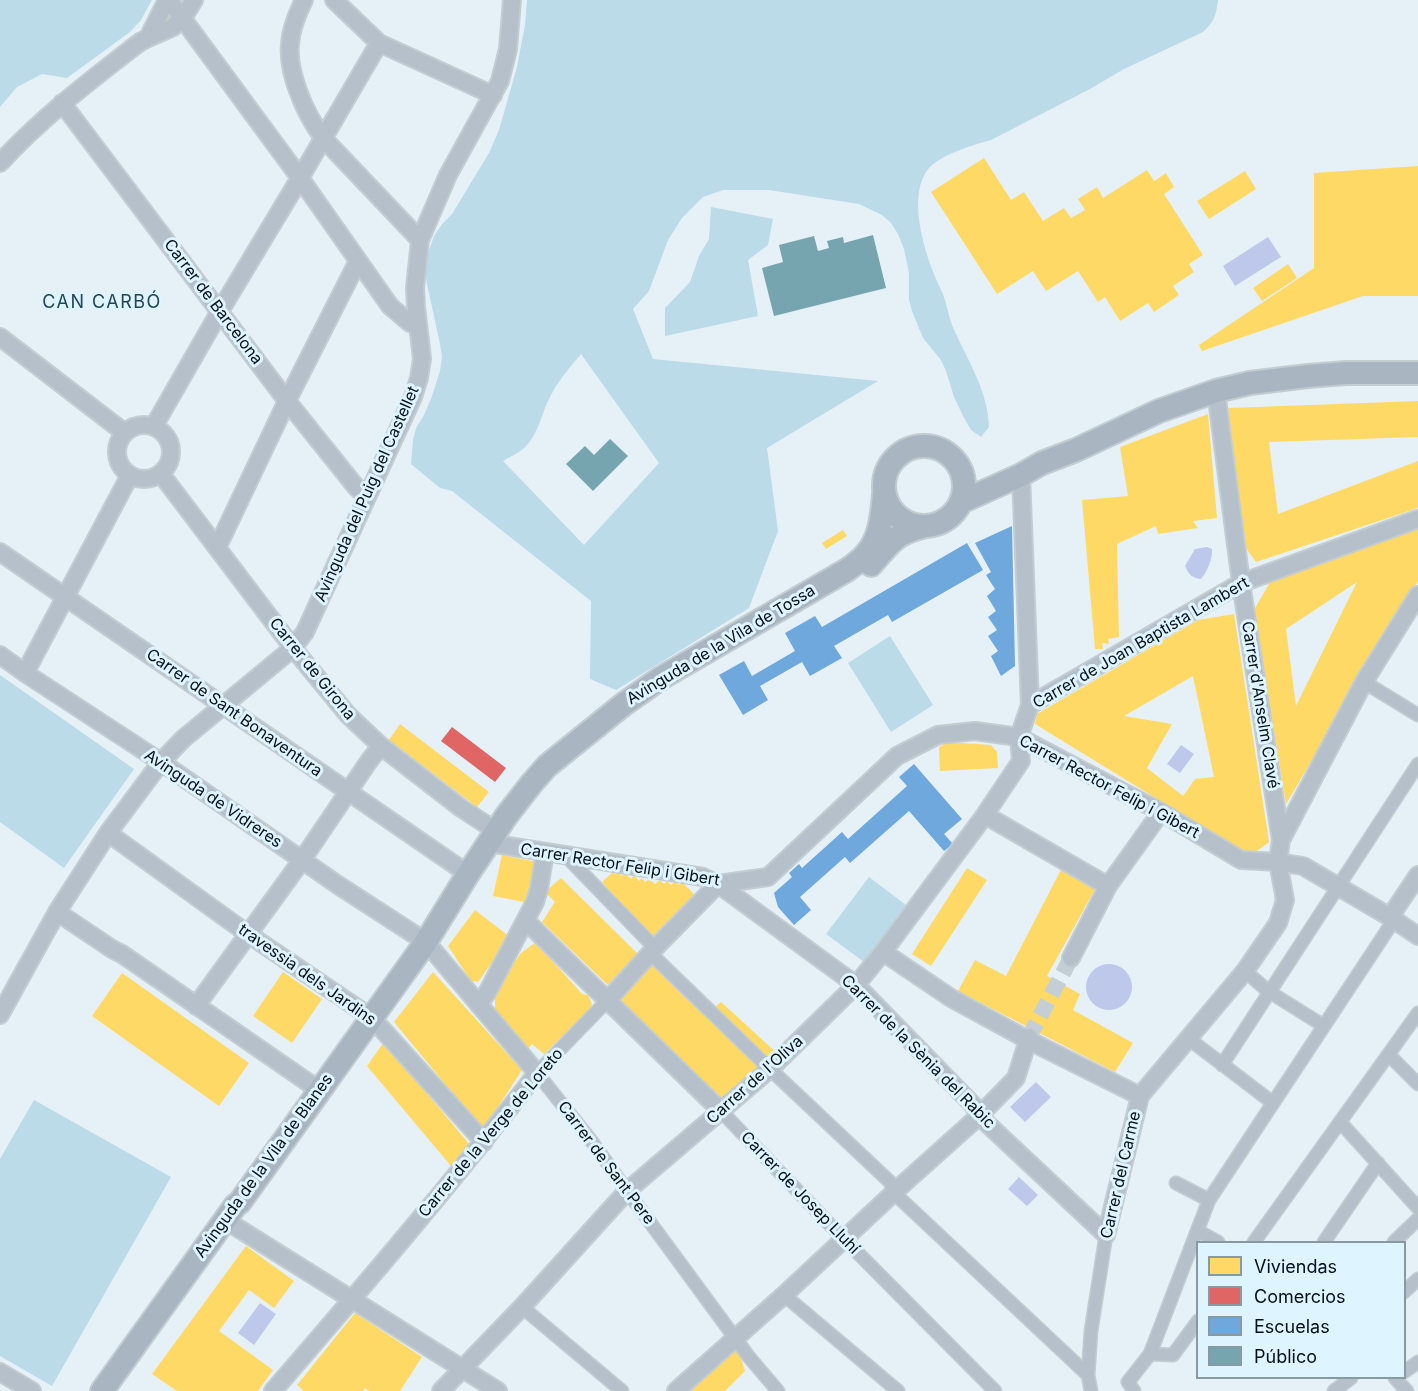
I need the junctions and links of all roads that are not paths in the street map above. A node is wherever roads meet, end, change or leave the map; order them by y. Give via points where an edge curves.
1 (168, 0) edge
2 (194, 0) edge
3 (304, 0) edge
4 (334, 0) edge
5 (512, 0) edge
6 (183, 18) junction
7 (148, 38) junction
8 (380, 42) junction
9 (493, 95) junction
10 (62, 103) junction
11 (324, 139) junction
12 (0, 163) edge
13 (300, 178) junction
14 (420, 240) junction
15 (358, 261) junction
16 (220, 311) junction
17 (418, 326) junction
18 (0, 337) edge
19 (1418, 362) edge
20 (1418, 373) edge
21 (1216, 391) junction
22 (287, 401) junction
23 (154, 426) junction
24 (124, 433) junction
25 (1042, 463) junction
26 (959, 469) junction
27 (161, 474) junction
28 (130, 475) junction
29 (1021, 475) junction
30 (884, 494) junction
31 (367, 497) junction
32 (961, 502) junction
33 (1418, 519) edge
34 (926, 526) junction
35 (217, 548) junction
36 (0, 552) edge
37 (1241, 583) junction
38 (1418, 595) edge
39 (66, 597) junction
40 (293, 648) junction
41 (0, 655) edge
42 (26, 674) junction
43 (1364, 682) junction
44 (1030, 705) junction
45 (223, 706) junction
46 (1418, 715) edge
47 (1019, 737) junction
48 (381, 746) junction
49 (160, 762) junction
50 (1418, 764) edge
51 (349, 792) junction
52 (1161, 812) junction
53 (985, 814) junction
54 (108, 833) junction
55 (493, 837) junction
56 (1281, 840) junction
57 (545, 852) junction
58 (565, 855) junction
59 (302, 860) junction
60 (1278, 862) junction
61 (468, 874) junction
62 (1418, 875) edge
63 (718, 884) junction
64 (1108, 886) junction
65 (1337, 886) junction
66 (57, 912) junction
67 (1392, 918) junction
68 (526, 921) junction
69 (248, 934) junction
70 (1418, 936) edge
71 (426, 942) junction
72 (652, 951) junction
73 (883, 952) junction
74 (1071, 958) tunnel mouth
75 (1245, 971) junction
76 (856, 985) junction
77 (1269, 991) junction
78 (607, 1001) junction
79 (479, 1004) junction
80 (196, 1005) junction
81 (1418, 1013) edge
82 (0, 1016) edge
83 (372, 1018) junction
84 (1324, 1026) junction
85 (1028, 1039) junction
86 (1189, 1039) junction
87 (1389, 1055) junction
88 (1222, 1065) junction
89 (770, 1069) junction
90 (537, 1073) junction
91 (1418, 1084) edge
92 (319, 1090) junction
93 (1140, 1096) junction
94 (1273, 1103) junction
95 (721, 1111) junction
96 (979, 1116) junction
97 (1341, 1123) junction
98 (484, 1142) junction
99 (1378, 1163) junction
100 (1176, 1183) dead end
101 (892, 1188) junction
102 (627, 1191) junction
103 (1209, 1200) junction
104 (1418, 1208) edge
105 (1418, 1219) edge
106 (225, 1220) junction
107 (1198, 1231) junction
108 (1106, 1235) junction
109 (844, 1239) junction
110 (1216, 1241) edge
111 (1255, 1241) edge
112 (1325, 1241) edge
113 (1395, 1241) edge
114 (1418, 1279) edge
115 (1406, 1290) edge
116 (784, 1295) junction
117 (352, 1300) junction
118 (522, 1307) junction
119 (1196, 1322) edge
120 (735, 1338) junction
121 (1150, 1354) junction
122 (1418, 1362) edge
123 (462, 1368) junction
124 (0, 1372) edge
125 (1088, 1375) junction
126 (1406, 1375) edge
127 (1349, 1379) edge
128 (32, 1391) edge
129 (103, 1391) edge
130 (273, 1391) edge
131 (441, 1391) edge
132 (498, 1391) edge
133 (622, 1391) edge
134 (676, 1391) edge
135 (778, 1391) edge
136 (898, 1391) edge
137 (995, 1391) edge
138 (1091, 1391) edge
139 (1134, 1391) edge
140 (1334, 1391) edge

1 - 6 street
1 - 7 street
2 - 6 street
3 - 11 street via 291,36 291,64 305,107
4 - 8 street
5 - 9 street, Avinguda del Puig del Castellet via 508,49
6 - 7 street
6 - 13 street
7 - 10 street
8 - 9 street
8 - 11 street
9 - 14 street, Avinguda del Puig del Castellet via 448,175
10 - 12 street
10 - 16 street, Carrer de Barcelona
11 - 13 street
11 - 14 street
13 - 15 street
13 - 16 street
14 - 17 street, Avinguda del Puig del Castellet via 415,288
15 - 17 street via 390,306
15 - 22 street
16 - 22 street, Carrer de Barcelona
16 - 23 street
17 - 31 street, Avinguda del Puig del Castellet via 422,359 419,378
18 - 24 street
19 - 25 main road via 1293,365 1212,381 1120,416 1071,442
20 - 21 main road via 1308,376
21 - 25 main road via 1159,411
21 - 37 street, Carrer d'Anselm Clavé
22 - 31 street, Carrer de Barcelona
22 - 35 street
23 - 24 street via 138,425
23 - 27 street via 170,444 170,462
24 - 28 street via 117,454 119,464
25 - 29 main road
26 - 29 main road via 986,477
26 - 30 main road via 938,449 913,447 892,462 885,477
26 - 32 main road via 964,491
27 - 28 street via 148,479
27 - 35 street, Carrer de Girona
28 - 39 street
29 - 32 main road
29 - 44 street
30 - 34 main road via 896,514
30 - 55 main road, Avinguda de la Vila de Tossa via 878,531 865,556 624,704 547,766
31 - 40 street, Avinguda del Puig del Castellet via 305,632
32 - 34 main road via 947,519
33 - 37 street, Carrer de Joan Baptista Lambert
34 - 55 main road, Avinguda de la Vila de Tossa via 901,534 861,573 648,701 562,768
35 - 40 street, Carrer de Girona
36 - 39 street, Carrer de Sant Bonaventura
37 - 44 street, Carrer de Joan Baptista Lambert
37 - 56 street, Carrer d'Anselm Clavé
38 - 43 street
39 - 42 street
39 - 45 street, Carrer de Sant Bonaventura
40 - 45 street, Avinguda del Puig del Castellet
40 - 48 street, Carrer de Girona via 348,715
41 - 42 street, Avinguda de Vidreres
42 - 49 street, Avinguda de Vidreres
43 - 46 street
43 - 56 street
44 - 47 street, Carrer de Joan Baptista Lambert
45 - 49 street, Avinguda del Puig del Castellet
45 - 51 street, Carrer de Sant Bonaventura
47 - 52 street, Carrer Rector Felip i Gibert
47 - 53 street, Carrer de l'Oliva via 1021,761
47 - 63 street, Carrer Rector Felip i Gibert via 975,731 938,735 897,756 768,877
48 - 51 street
48 - 55 street, Carrer de Girona
49 - 54 street, Avinguda del Puig del Castellet
49 - 59 street, Avinguda de Vidreres
50 - 65 street
51 - 59 street
51 - 61 street, Carrer de Sant Bonaventura
52 - 60 street, Carrer Rector Felip i Gibert via 1242,860
52 - 64 street
53 - 64 street
53 - 73 street, Carrer de l'Oliva
54 - 66 street, Avinguda del Puig del Castellet
54 - 69 street, travessia dels Jardins
55 - 57 street, Carrer Rector Felip i Gibert
55 - 61 main road, Avinguda de la Vila de Tossa
56 - 60 street
57 - 58 street, Carrer Rector Felip i Gibert
57 - 68 street via 537,896
58 - 63 street, Carrer Rector Felip i Gibert via 703,877
58 - 72 street
59 - 69 street
59 - 71 street, Avinguda de Vidreres
60 - 65 street via 1303,866
60 - 75 street, Carrer del Carme via 1285,900 1278,923
61 - 71 main road, Avinguda de la Vila de Tossa
62 - 67 street
63 - 72 street, Carrer de la Verge de Loreto
63 - 76 street, Carrer de la Sènia del Rabic
64 - 74 street
65 - 67 street
65 - 77 street
66 - 80 street
66 - 82 street, Avinguda del Puig del Castellet
67 - 70 street
67 - 84 street
68 - 78 street, Carrer de Josep Lluhí
68 - 79 street
69 - 80 street
69 - 83 street, travessia dels Jardins
71 - 79 street, Carrer de Sant Pere
71 - 83 main road, Avinguda de la Vila de Blanes
72 - 78 street, Carrer de la Verge de Loreto
72 - 89 street
73 - 76 street, Carrer de l'Oliva
73 - 85 street via 951,998
75 - 77 street
75 - 86 street, Carrer del Carme
76 - 89 street, Carrer de l'Oliva
76 - 96 street, Carrer de la Sènia del Rabic via 973,1105
77 - 84 street
77 - 88 street
78 - 90 street, Carrer de la Verge de Loreto
78 - 95 street, Carrer de Josep Lluhí
79 - 90 street, Carrer de Sant Pere
80 - 92 street
81 - 87 street
83 - 92 main road, Avinguda de la Vila de Blanes
83 - 98 street, travessia dels Jardins
84 - 94 street
85 - 93 street
85 - 96 street via 1016,1078
86 - 88 street
86 - 93 street, Carrer del Carme
87 - 91 street
87 - 97 street
88 - 94 street
89 - 95 street, Carrer de l'Oliva
89 - 101 street
90 - 98 street, Carrer de la Verge de Loreto
90 - 102 street, Carrer de Sant Pere
92 - 106 main road, Avinguda de la Vila de Blanes
93 - 108 street, Carrer del Carme
94 - 103 street
95 - 102 street, Carrer de l'Oliva
95 - 109 street, Carrer de Josep Lluhí
96 - 101 street
96 - 108 street, Carrer de la Sènia del Rabic
97 - 99 street
97 - 111 street
98 - 117 street, Carrer de la Verge de Loreto
99 - 104 street
99 - 112 street
100 - 103 street
101 - 109 street
101 - 125 street
102 - 118 street, Carrer de l'Oliva
102 - 120 street, Carrer de Sant Pere
103 - 107 street
105 - 113 street
106 - 117 street
106 - 129 main road, Avinguda de la Vila de Blanes
107 - 110 street
107 - 121 street
108 - 125 street, Carrer del Carme
109 - 116 street
109 - 137 street, Carrer de Josep Lluhí
114 - 115 street
116 - 120 street
116 - 136 street
117 - 123 street
117 - 130 street, Carrer de la Verge de Loreto
118 - 123 street, Carrer de l'Oliva
118 - 133 street
119 - 121 street via 1173,1355
120 - 134 street
120 - 135 street, Carrer de Sant Pere
121 - 139 street via 1128,1382
122 - 126 street
123 - 131 street, Carrer de l'Oliva
123 - 132 street
124 - 128 street
125 - 138 street, Carrer del Carme
127 - 140 street

